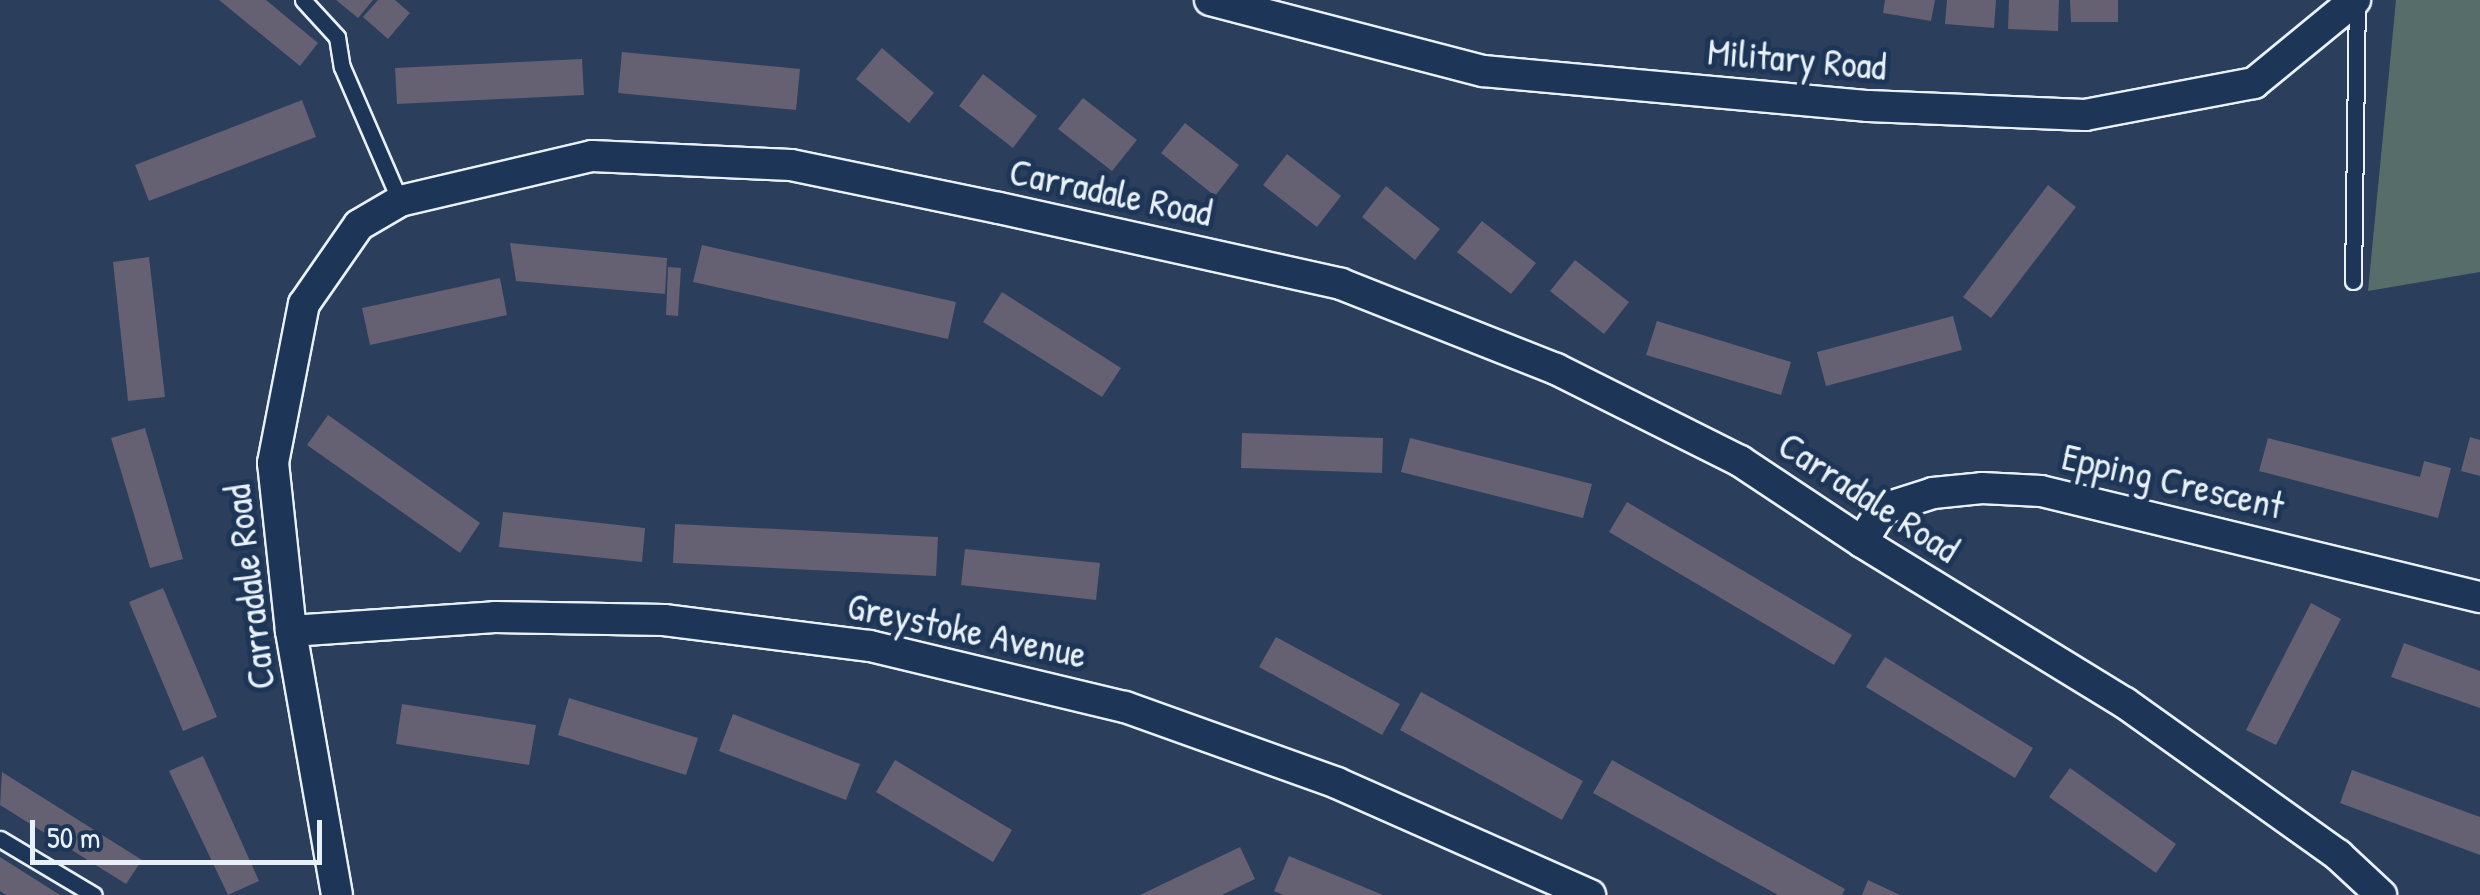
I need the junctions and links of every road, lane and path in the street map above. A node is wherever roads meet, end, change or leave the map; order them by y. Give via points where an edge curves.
1 (303, 0) edge
2 (1210, 0) edge
3 (2356, 0) edge
4 (400, 201) junction
5 (2352, 281) dead end
6 (1862, 542) junction
7 (2480, 597) edge
8 (292, 630) junction
9 (0, 839) edge
10 (94, 895) edge
11 (337, 895) edge
12 (1590, 895) edge
13 (2381, 895) edge

1 - 4 lane via 337,36 342,67
2 - 3 street, Military Road via 1482,71 1868,106 2085,115 2254,84
3 - 5 lane
4 - 6 street, Carradale Road via 592,156 791,165 1341,284 1556,369 1672,424
4 - 8 street, Carradale Road via 358,225 304,304 273,463
6 - 7 street, Epping Crescent via 1884,510 1933,493 2041,491
6 - 13 street, Carradale Road via 2125,703 2338,854
8 - 11 street, Carradale Road
8 - 12 street, Greystoke Avenue via 496,616 664,620 870,646 1125,707 1337,783
9 - 10 lane

